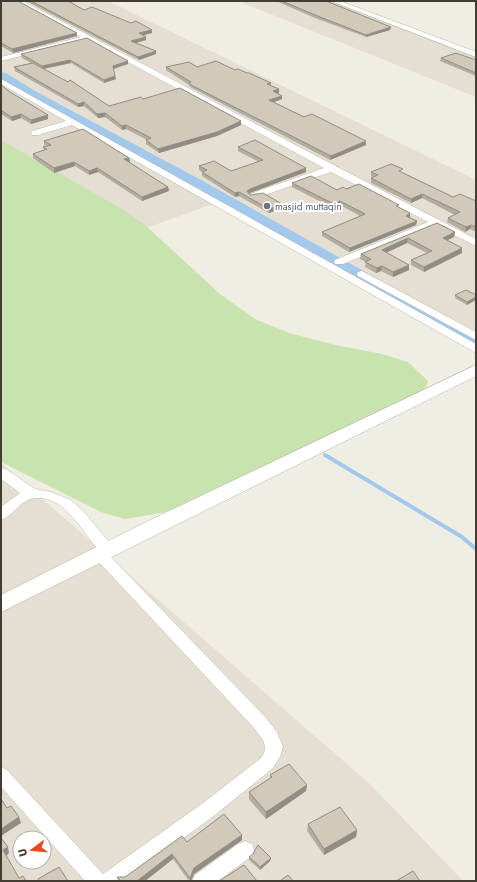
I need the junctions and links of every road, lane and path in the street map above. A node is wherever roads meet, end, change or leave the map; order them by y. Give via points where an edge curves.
1 (18, 1) edge
2 (334, 1) edge
3 (87, 38) junction
4 (476, 55) edge
5 (1, 59) edge
6 (1, 73) edge
7 (1, 81) edge
8 (72, 122) junction
9 (36, 133) dead end
10 (331, 169) junction
11 (253, 196) edge
12 (435, 223) junction
13 (476, 243) edge
14 (339, 262) junction
15 (476, 337) edge
16 (476, 349) edge
17 (476, 370) edge
18 (1, 472) edge
19 (32, 494) junction
20 (1, 515) edge
21 (106, 552) junction
22 (1, 604) edge
23 (1, 775) edge
24 (244, 850) dead end
25 (97, 881) edge
26 (109, 881) edge
27 (202, 881) edge

1 - 3 street
2 - 4 street
3 - 5 street
3 - 10 street
6 - 14 street
7 - 8 street
8 - 9 street
8 - 16 street
10 - 11 street
10 - 12 street
12 - 13 street
12 - 14 street
14 - 15 street
17 - 21 street
18 - 19 street
19 - 20 street via 13,503
19 - 21 street via 48,496 68,504 78,513
21 - 22 street
21 - 26 street via 271,734 274,744 272,757 267,763 209,809
23 - 25 street
24 - 27 street

